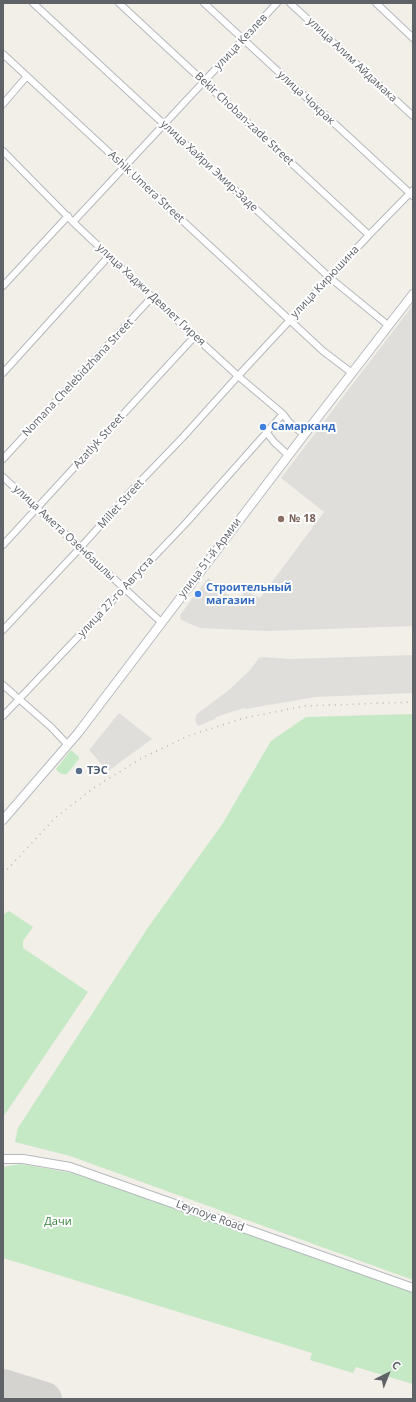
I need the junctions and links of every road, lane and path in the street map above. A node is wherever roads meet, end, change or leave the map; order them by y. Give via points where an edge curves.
1 (33, 3) edge
2 (119, 3) edge
3 (204, 3) edge
4 (277, 3) edge
5 (290, 3) edge
6 (376, 3) edge
7 (413, 38) edge
8 (243, 40) junction
9 (3, 54) edge
10 (27, 76) junction
11 (204, 82) junction
12 (3, 104) edge
13 (413, 116) edge
14 (165, 125) junction
15 (3, 151) edge
16 (125, 167) junction
17 (412, 193) edge
18 (68, 216) junction
19 (73, 222) junction
20 (369, 234) junction
21 (109, 256) junction
22 (329, 277) junction
23 (3, 286) edge
24 (413, 294) edge
25 (152, 297) junction
26 (290, 320) junction
27 (389, 326) junction
28 (195, 336) junction
29 (3, 373) edge
30 (352, 373) junction
31 (238, 376) junction
32 (283, 414) junction
33 (267, 433) junction
34 (304, 435) junction
35 (288, 455) junction
36 (3, 459) edge
37 (3, 477) edge
38 (38, 509) junction
39 (3, 545) edge
40 (80, 548) junction
41 (124, 588) junction
42 (161, 622) junction
43 (3, 630) edge
44 (3, 685) edge
45 (19, 699) junction
46 (3, 716) edge
47 (68, 745) junction
48 (3, 820) edge
49 (3, 1159) edge
50 (413, 1288) edge

1 - 14 street, улица Хайри Эмир-Заде
2 - 11 street, Bekir Choban-zade Street
3 - 8 street, улица Чокрак
4 - 8 street, улица Кезлев
5 - 13 street, улица Алим Айдамака
6 - 7 street
8 - 11 street, улица Кезлев
8 - 17 street, улица Чокрак
9 - 10 street, Ashik Umera Street
10 - 12 street
10 - 16 street, Ashik Umera Street
11 - 14 street, улица Кезлев
11 - 20 street, Bekir Choban-zade Street
14 - 16 street, улица Кезлев
14 - 22 street, улица Хайри Эмир-Заде
15 - 18 street, улица Хаджи Девлет Гирея
16 - 19 street, улица Кезлев
16 - 26 street, Ashik Umera Street
17 - 20 street, улица Кирюшина
18 - 19 street, улица Хаджи Девлет Гирея
18 - 23 street
19 - 21 street, улица Хаджи Девлет Гирея
20 - 22 street, улица Кирюшина
21 - 25 street, улица Хаджи Девлет Гирея
21 - 29 street
22 - 26 street, улица Кирюшина
22 - 27 street, улица Хайри Эмир-Заде
24 - 27 main road, улица 51-й Армии
25 - 28 street, улица Хаджи Девлет Гирея
25 - 36 street, Nomana Chelebidzhana Street
26 - 30 street, Ashik Umera Street via 323,351
26 - 31 street, улица Кирюшина
27 - 30 main road, улица 51-й Армии
28 - 31 street, улица Хаджи Девлет Гирея
28 - 38 street, Azatlyk Street
30 - 34 main road, улица 51-й Армии
31 - 32 street, улица Хаджи Девлет Гирея
31 - 40 street, Millet Street
32 - 33 street, улица 27-го Августа
32 - 34 street, улица Хаджи Девлет Гирея
33 - 35 street
33 - 41 street, улица 27-го Августа
34 - 35 main road, улица 51-й Армии
35 - 42 main road, улица 51-й Армии
37 - 38 street, улица Амета Озенбашлы
38 - 39 street, Azatlyk Street
38 - 40 street, улица Амета Озенбашлы
40 - 41 street, улица Амета Озенбашлы
40 - 43 street, Millet Street
41 - 42 street, улица Амета Озенбашлы
41 - 45 street, улица 27-го Августа
42 - 47 main road, улица 51-й Армии
44 - 45 street
45 - 46 street, улица 27-го Августа
45 - 47 street
47 - 48 main road, улица 51-й Армии
49 - 50 main road, Leynoye Road via 23,1159 70,1167

